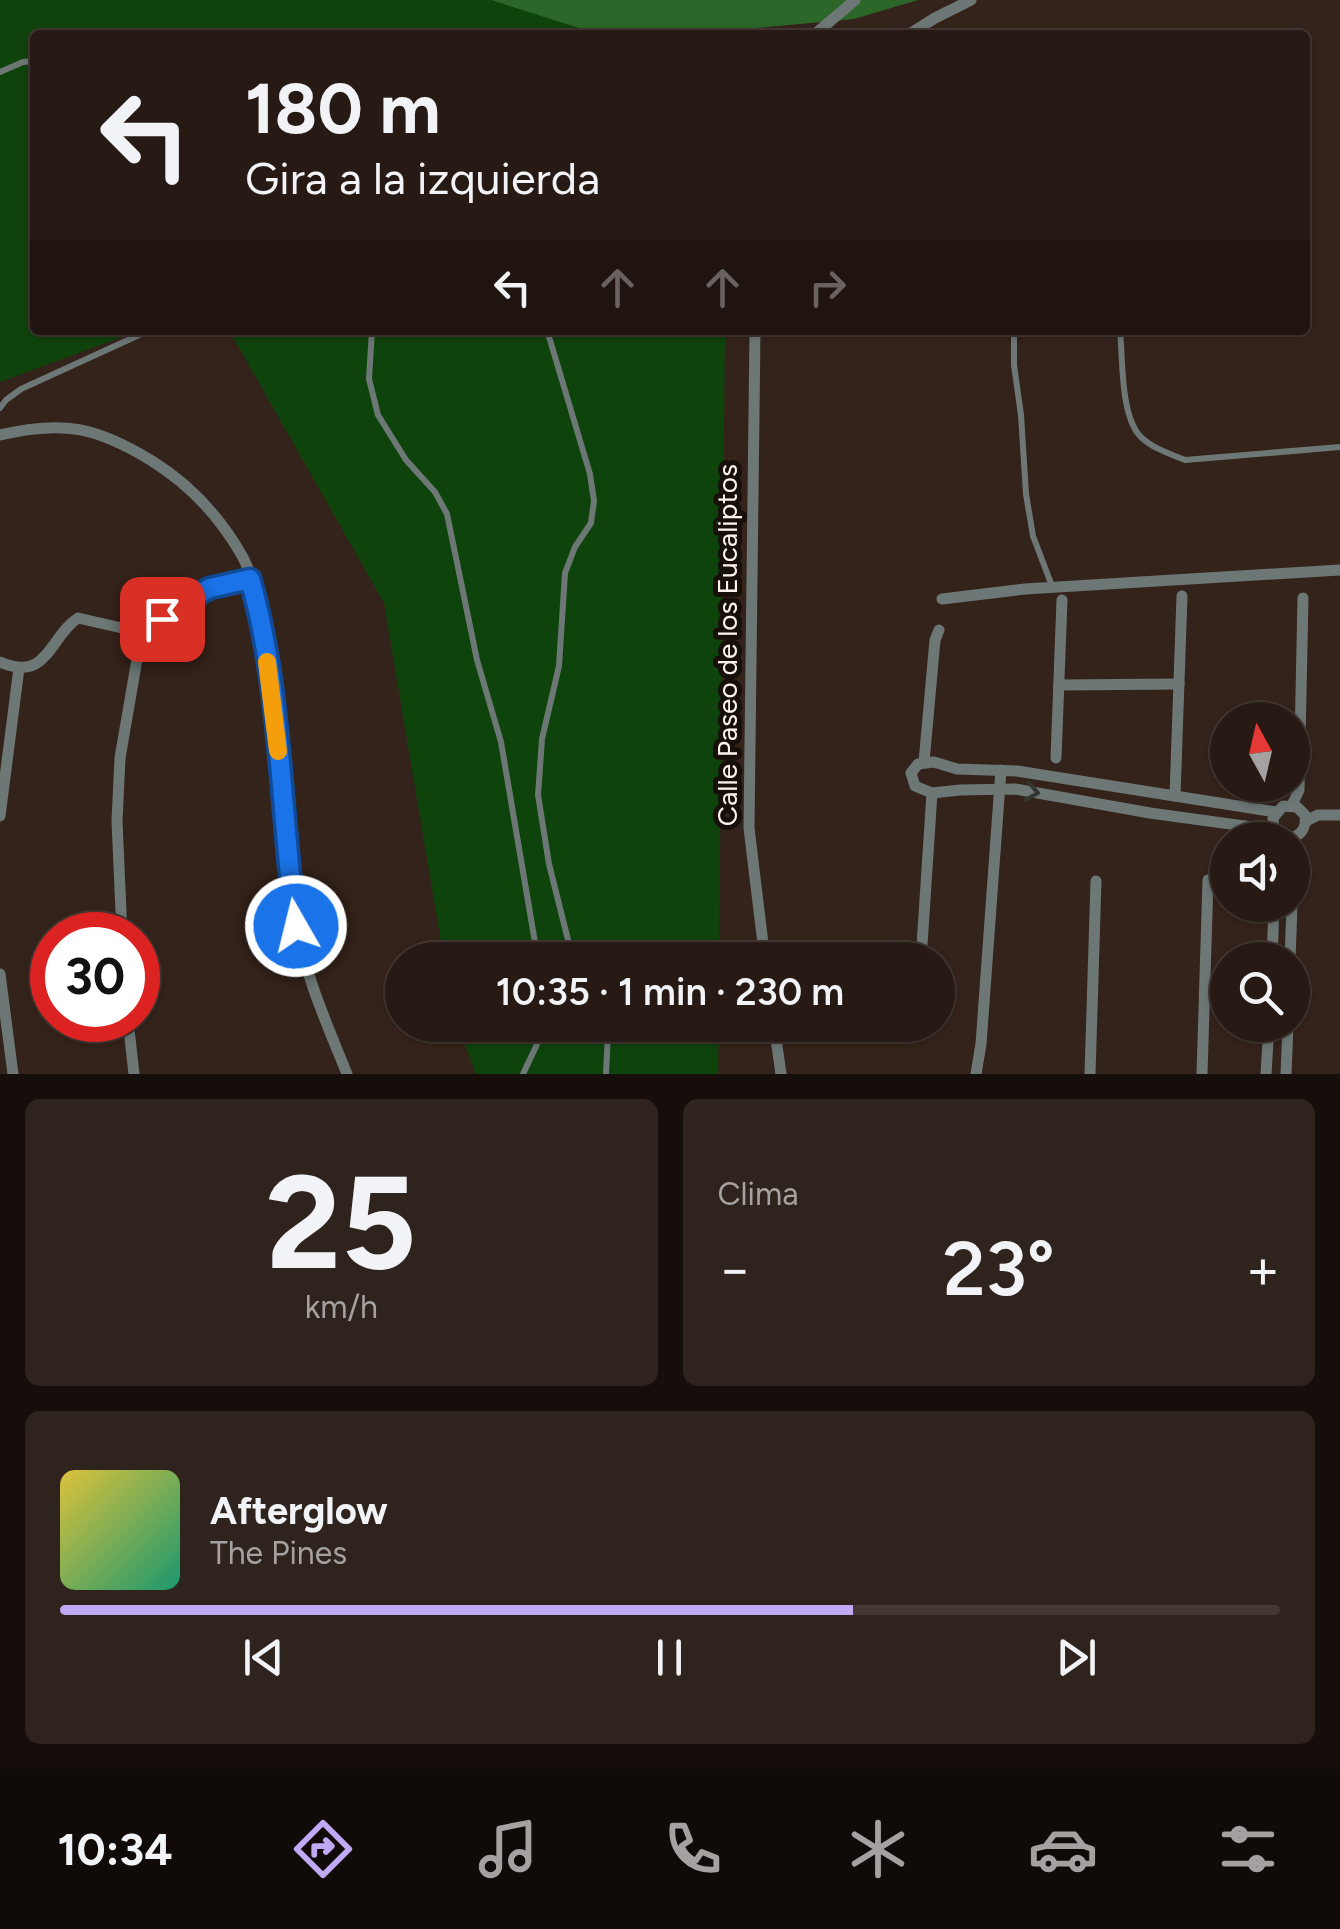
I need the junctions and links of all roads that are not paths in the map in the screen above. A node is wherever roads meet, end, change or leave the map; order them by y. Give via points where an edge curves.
1 (854, 0) edge
2 (970, 0) edge
3 (820, 30) edge
4 (916, 30) edge
5 (30, 61) edge
6 (0, 72) edge
7 (139, 335) edge
8 (372, 335) edge
9 (548, 335) edge
10 (755, 335) edge
11 (1014, 335) edge
12 (1120, 335) edge
13 (0, 408) edge
14 (0, 436) edge
15 (1340, 447) edge
16 (1340, 570) edge
17 (250, 579) junction
18 (1053, 587) junction
19 (1182, 596) dead end
20 (1303, 598) dead end
21 (942, 599) dead end
22 (1062, 600) dead end
23 (940, 630) dead end
24 (141, 636) junction
25 (0, 662) edge
26 (19, 668) junction
27 (1059, 684) junction
28 (1179, 684) junction
29 (1056, 758) dead end
30 (924, 762) junction
31 (1001, 770) junction
32 (1000, 789) junction
33 (932, 793) junction
34 (1154, 793) junction
35 (1175, 796) junction
36 (1292, 806) junction
37 (1276, 812) junction
38 (1150, 813) junction
39 (0, 816) edge
40 (1340, 816) edge
41 (1306, 821) joint
42 (1274, 822) edge
43 (1210, 823) edge
44 (1208, 880) dead end
45 (1096, 881) dead end
46 (121, 912) edge
47 (535, 942) edge
48 (568, 942) edge
49 (763, 942) edge
50 (921, 942) edge
51 (0, 974) edge
52 (130, 1042) edge
53 (538, 1042) edge
54 (608, 1042) edge
55 (776, 1042) edge
56 (1267, 1042) edge
57 (1286, 1042) edge
58 (13, 1074) edge
59 (134, 1074) edge
60 (347, 1074) edge
61 (523, 1074) edge
62 (606, 1074) edge
63 (781, 1074) edge
64 (976, 1074) edge
65 (1090, 1074) edge
66 (1202, 1074) edge
67 (1266, 1074) edge
68 (1282, 1074) edge

1 - 3 street
2 - 4 street
5 - 6 lane
7 - 13 lane via 21,390
8 - 47 lane via 369,379 378,416 447,514 501,742
9 - 48 lane via 594,502 591,523 565,573 559,666 538,795
10 - 49 street, Calle Paseo de los Eucaliptos via 749,828
11 - 18 lane via 1026,494
12 - 15 lane via 1127,409 1140,436 1162,450 1185,460
14 - 17 street via 82,428 140,454 176,476 213,513
16 - 18 street
17 - 24 street via 210,588
17 - 60 street via 274,708 296,926
18 - 21 street
19 - 28 street
20 - 36 street via 1299,790
22 - 27 street
23 - 30 street
24 - 26 street via 78,618 48,656
24 - 46 street via 120,758
25 - 26 street
26 - 39 street
27 - 28 street
27 - 29 street
28 - 35 street
30 - 31 street
30 - 33 street via 914,767 912,780
31 - 32 street
31 - 34 street
32 - 33 street
32 -> 38 street
32 - 64 street
33 - 50 street
34 - 35 street
34 - 38 street
35 - 37 street
36 - 37 street
36 - 41 street
37 - 42 street
38 - 43 street
40 - 41 street via 1318,814
44 - 66 street
45 - 65 street
51 - 58 street
52 - 59 street
53 - 61 lane
54 - 62 lane
55 - 63 street
56 - 67 street
57 - 68 street
67 - 68 street

